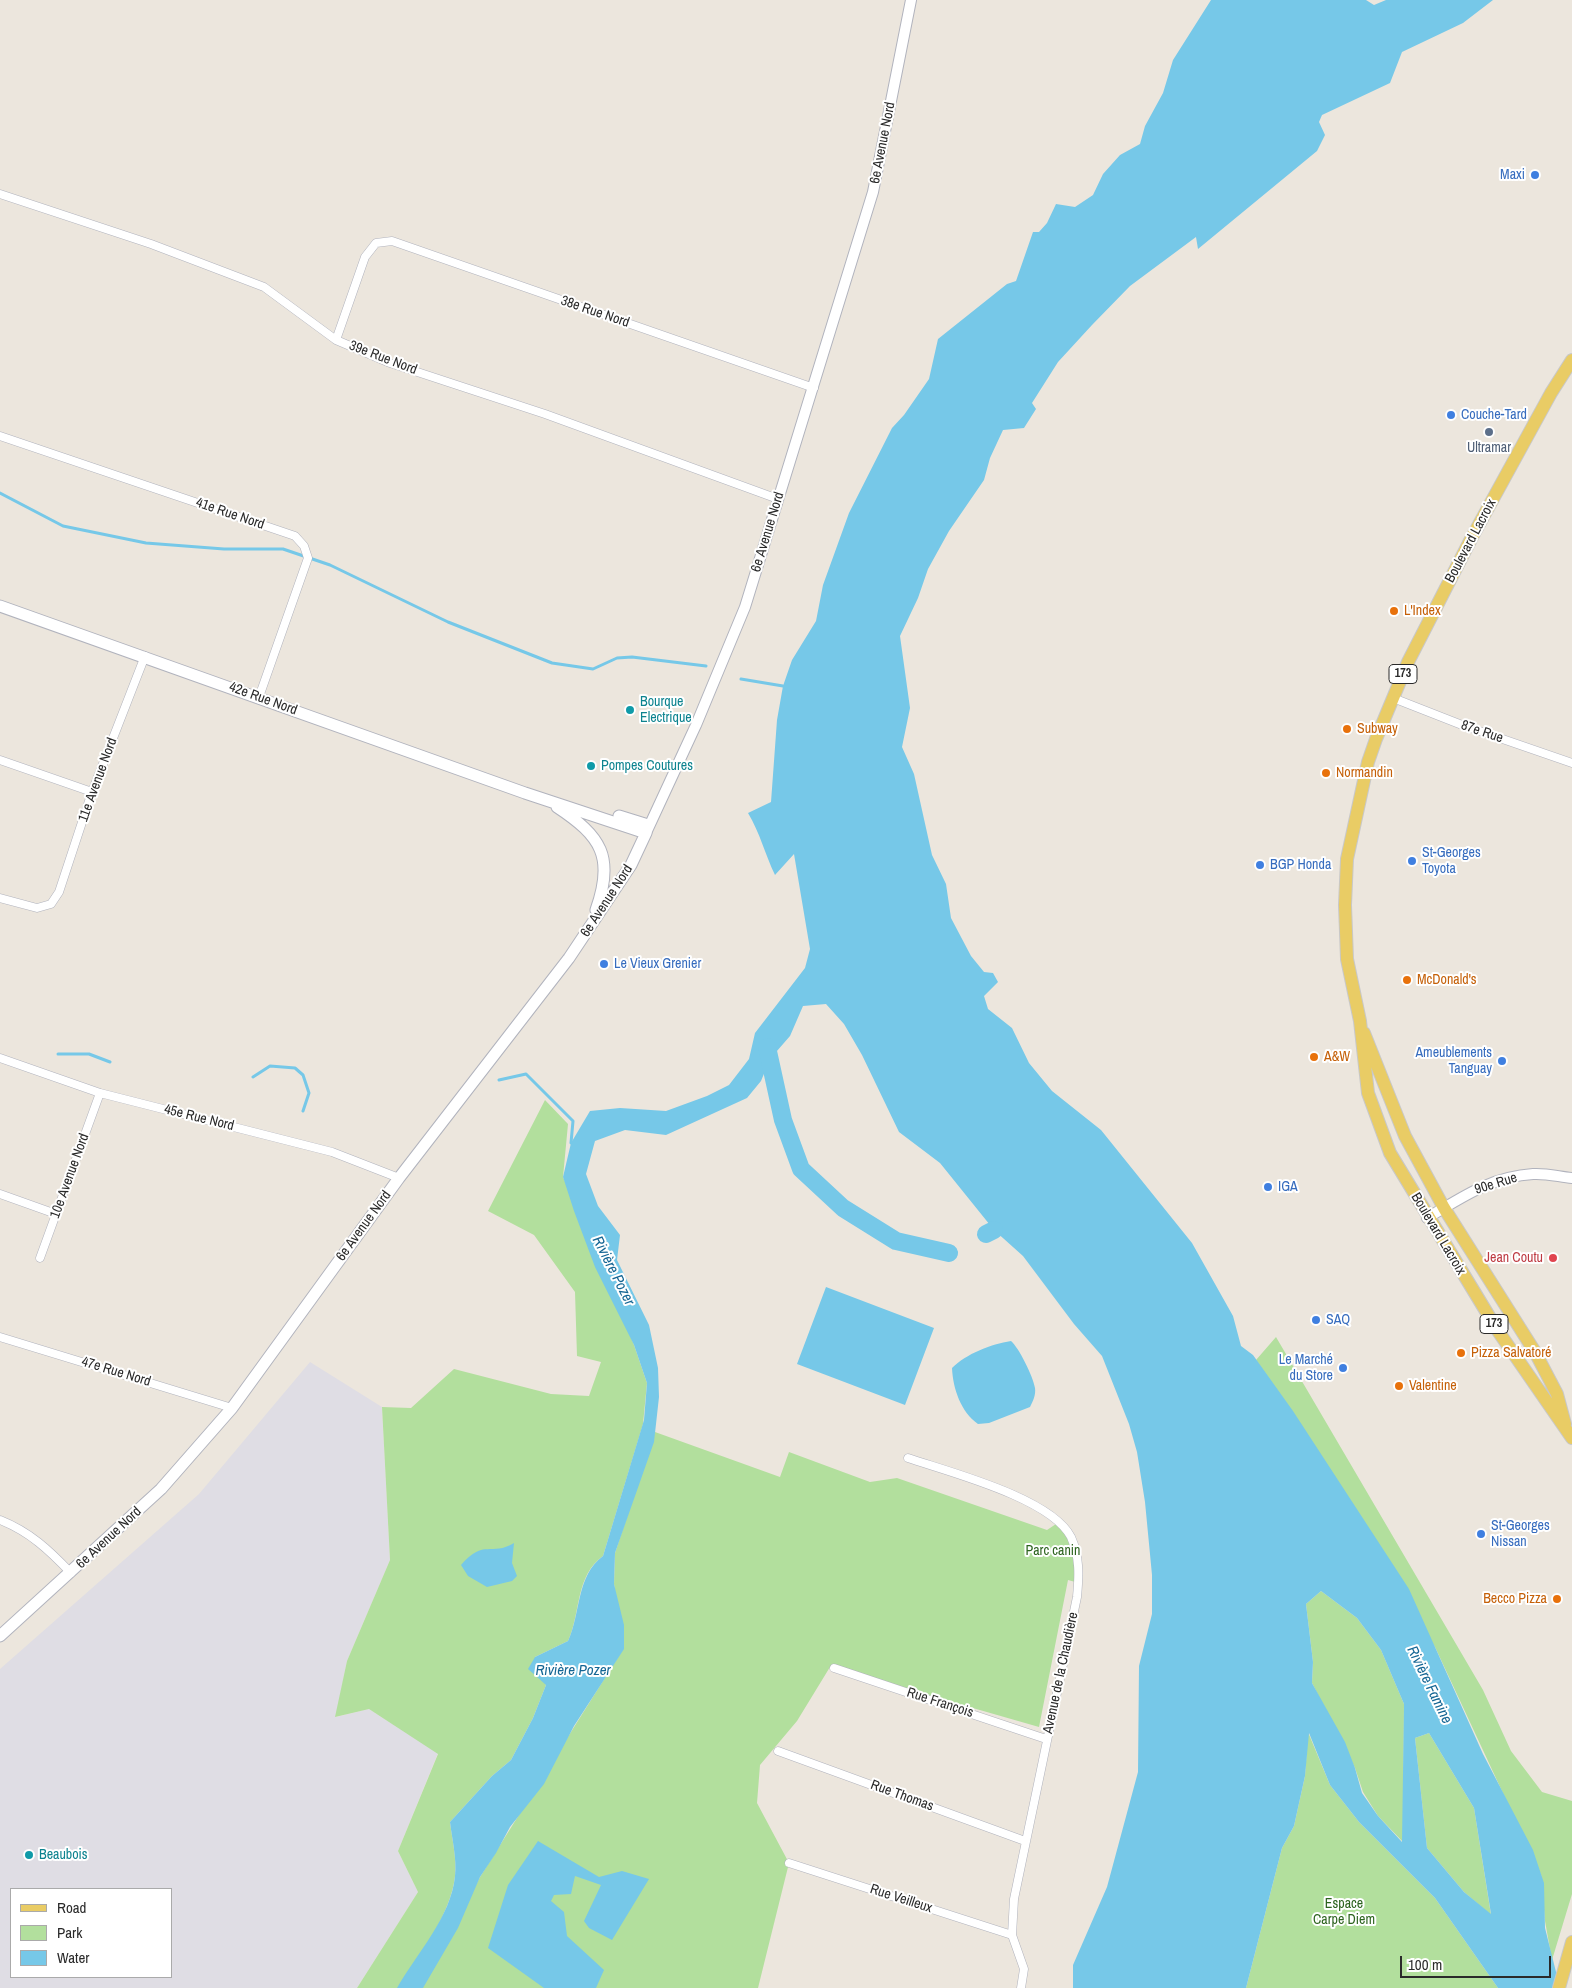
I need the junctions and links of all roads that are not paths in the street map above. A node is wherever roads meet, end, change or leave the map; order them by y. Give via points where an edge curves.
1 (911, 0) edge
2 (0, 194) edge
3 (336, 340) junction
4 (1572, 360) edge
5 (814, 388) junction
6 (0, 436) edge
7 (778, 499) junction
8 (0, 606) edge
9 (145, 656) junction
10 (259, 697) junction
11 (1393, 698) junction
12 (0, 760) edge
13 (1572, 763) edge
14 (92, 792) junction
15 (526, 793) junction
16 (647, 829) junction
17 (0, 898) edge
18 (589, 929) junction
19 (1360, 1021) junction
20 (0, 1058) edge
21 (100, 1093) junction
22 (399, 1178) junction
23 (1572, 1178) edge
24 (0, 1194) edge
25 (1444, 1208) junction
26 (56, 1214) junction
27 (1428, 1218) junction
28 (40, 1258) dead end
29 (0, 1337) edge
30 (232, 1408) junction
31 (1569, 1423) edge
32 (1572, 1438) edge
33 (908, 1458) dead end
34 (0, 1520) edge
35 (72, 1573) junction
36 (0, 1636) edge
37 (834, 1668) dead end
38 (1046, 1739) junction
39 (778, 1751) dead end
40 (1025, 1841) junction
41 (789, 1863) dead end
42 (1012, 1935) junction
43 (1572, 1942) edge
44 (1021, 1988) edge
45 (1559, 1988) edge

1 - 5 street, 6e Avenue Nord via 873,192
2 - 3 street, 39e Rue Nord via 151,244 264,287
3 - 5 street, 38e Rue Nord via 365,257 376,243 392,241
3 - 7 street, 39e Rue Nord via 390,363 545,414
4 - 11 main road, Boulevard Lacroix / 173 via 1471,539
5 - 7 street, 6e Avenue Nord
6 - 10 street, 41e Rue Nord via 295,536 304,546 308,558
7 - 16 street, 6e Avenue Nord via 734,635
8 - 9 main road, 42e Rue Nord
9 - 10 main road, 42e Rue Nord
9 - 14 street, 11e Avenue Nord
10 - 15 main road, 42e Rue Nord
11 - 13 street, 87e Rue via 1462,726
11 - 19 main road, Boulevard Lacroix / 173 via 1368,762 1347,859 1347,959
12 - 14 street
14 - 17 street, 11e Avenue Nord via 59,892 51,904 37,908
15 - 16 main road, 42e Rue Nord
15 - 18 main road, 42e Rue Nord via 576,820 590,832 598,845 604,860 604,876
16 - 18 main road, 6e Avenue Nord via 631,865
18 - 22 main road, 6e Avenue Nord
19 - 25 main road, Boulevard Lacroix / 173 via 1404,1136
19 - 27 main road, Boulevard Lacroix / 173 via 1368,1093 1376,1118 1390,1154
20 - 21 street, 45e Rue Nord
21 - 22 street, 45e Rue Nord via 332,1152
21 - 26 street, 10e Avenue Nord
22 - 30 main road, 6e Avenue Nord
23 - 25 street, 90e Rue via 1534,1174 1500,1180 1477,1187
24 - 26 street
25 - 27 street, 90e Rue
25 - 31 main road, Boulevard Lacroix / 173 via 1535,1352
26 - 28 street, 10e Avenue Nord
27 - 31 main road, Boulevard Lacroix / 173 via 1546,1403
29 - 30 street, 47e Rue Nord
30 - 35 main road, 6e Avenue Nord via 161,1489
31 - 32 main road, Boulevard Lacroix / 173
33 - 38 street, Avenue de la Chaudière via 1038,1506 1059,1522 1070,1536 1080,1571 1077,1597
34 - 35 street via 44,1544
35 - 36 main road, 6e Avenue Nord
37 - 38 street, Rue François
38 - 40 street, Avenue de la Chaudière
39 - 40 street, Rue Thomas
40 - 42 street, Avenue de la Chaudière via 1014,1899
41 - 42 street, Rue Veilleux
42 - 44 street, Avenue de la Chaudière via 1024,1969
43 - 45 main road

